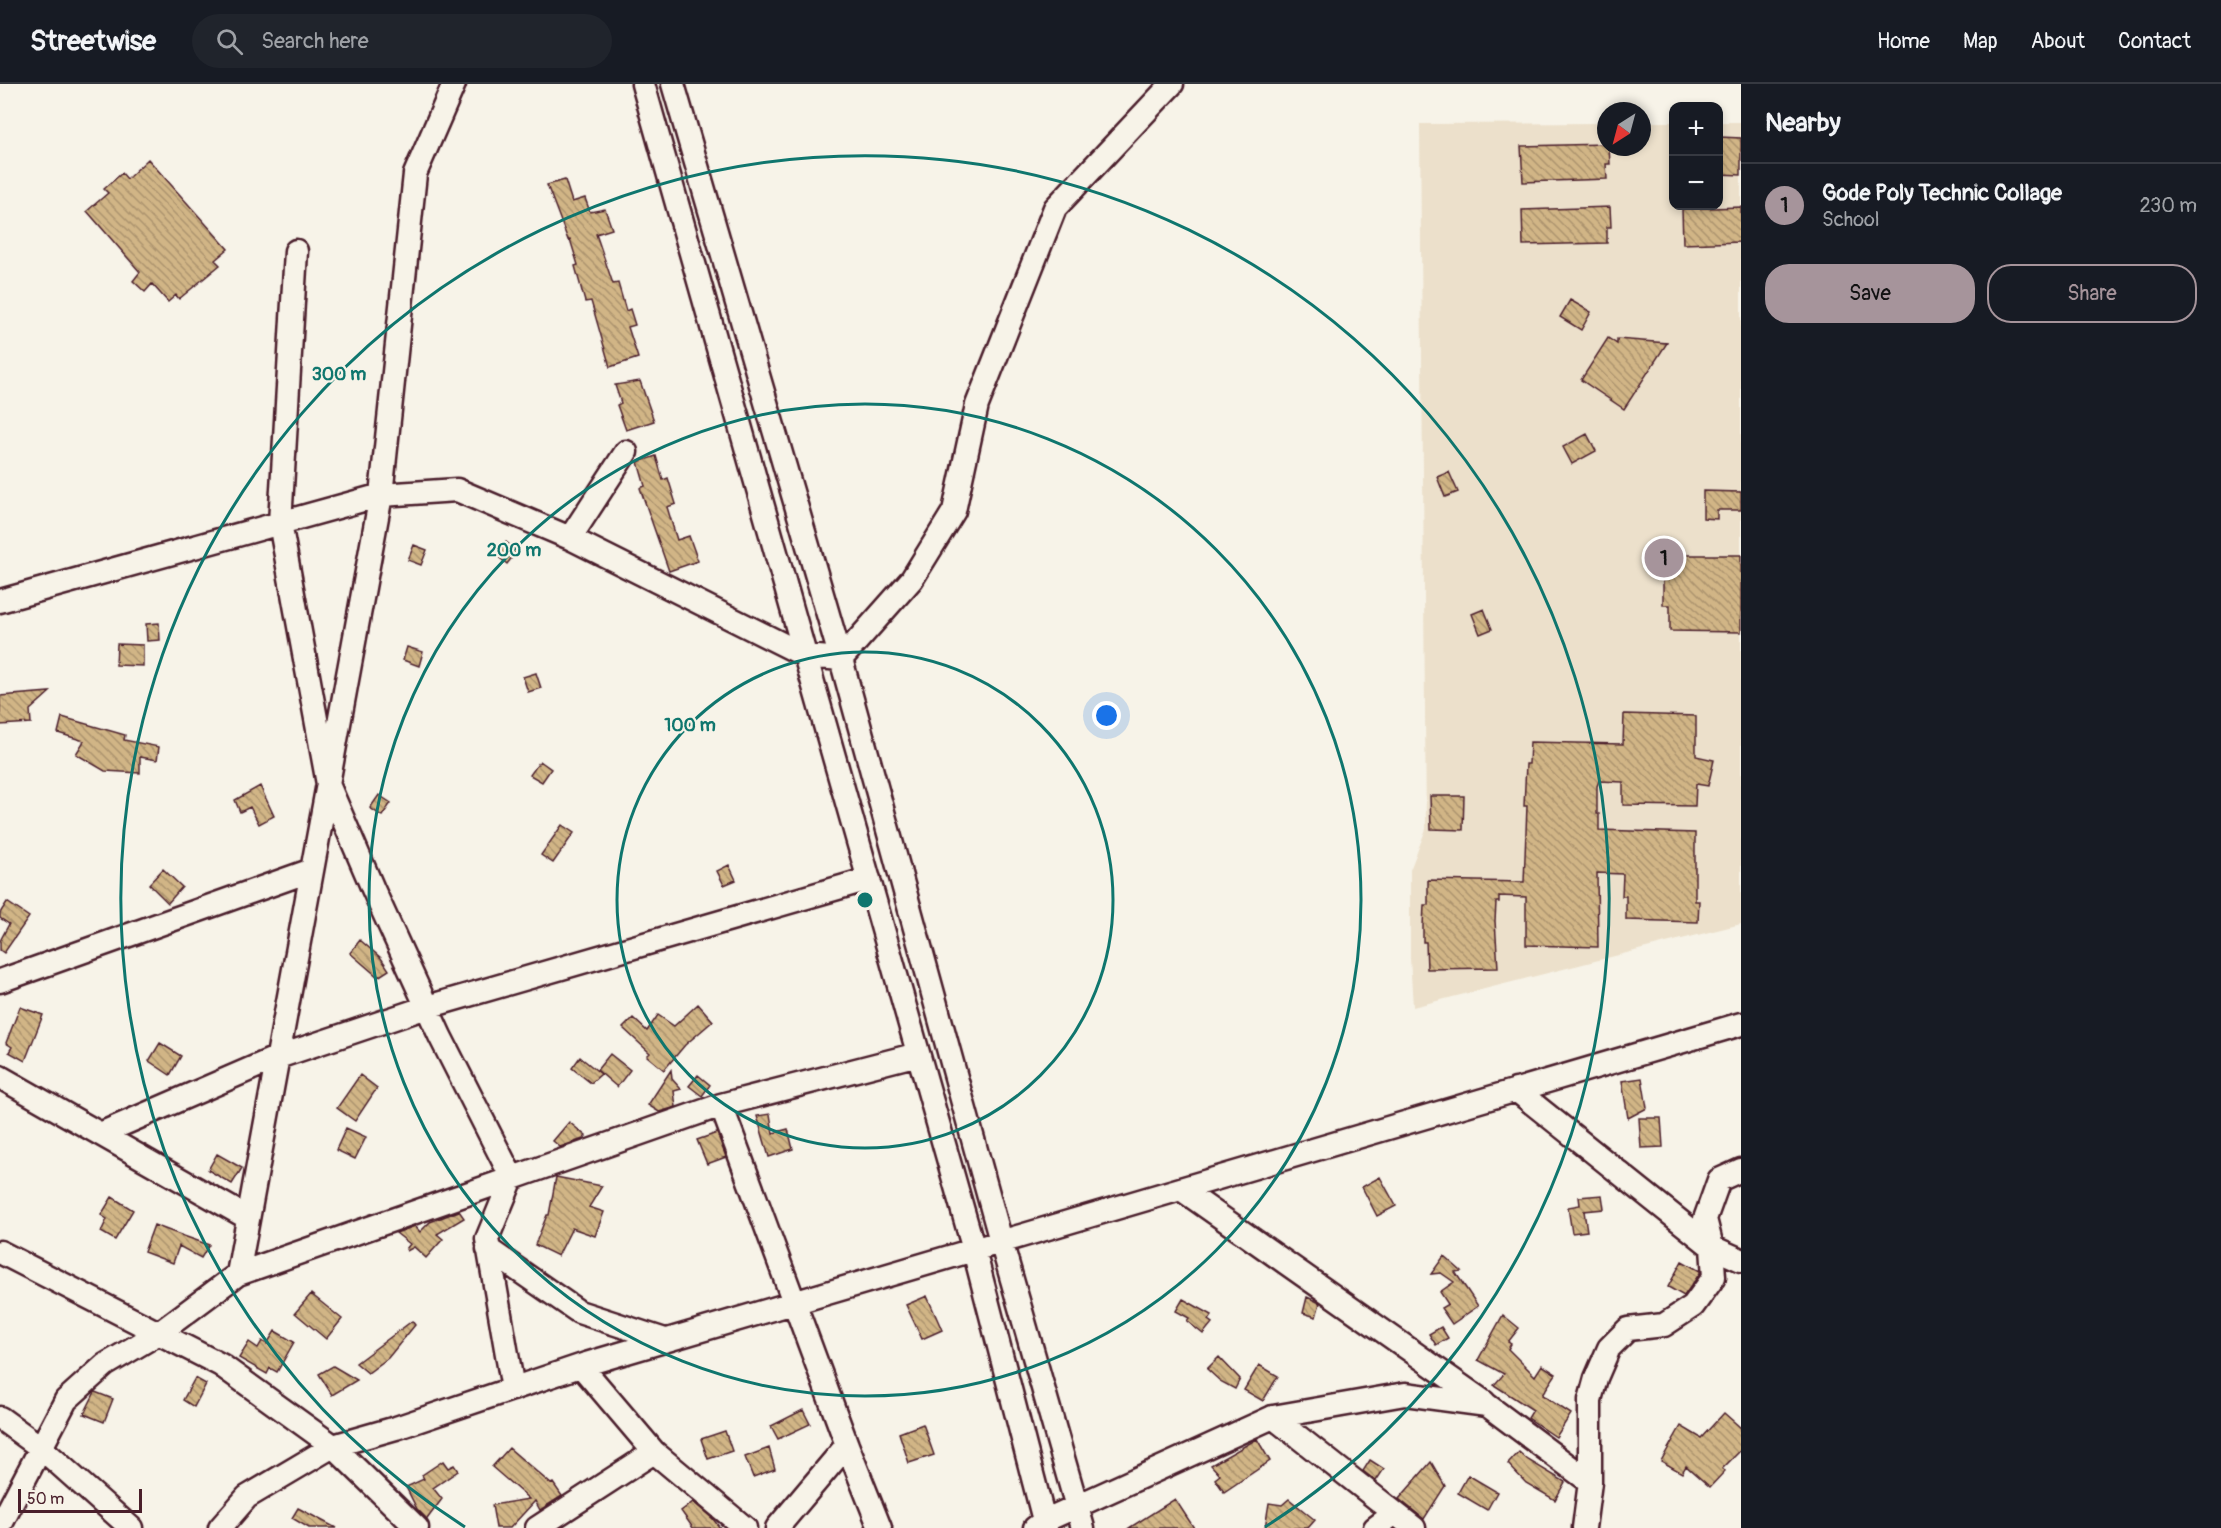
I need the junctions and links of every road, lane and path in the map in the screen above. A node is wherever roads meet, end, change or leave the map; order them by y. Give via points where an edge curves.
1 (454, 84) edge
2 (643, 84) edge
3 (673, 84) edge
4 (1172, 84) edge
5 (720, 244) junction
6 (296, 251) dead end
7 (691, 251) junction
8 (627, 452) dead end
9 (381, 495) junction
10 (280, 523) junction
11 (570, 538) junction
12 (0, 602) edge
13 (806, 656) junction
14 (842, 659) junction
15 (328, 784) junction
16 (312, 870) junction
17 (869, 879) junction
18 (0, 981) edge
19 (426, 1007) junction
20 (1741, 1024) edge
21 (918, 1054) junction
22 (278, 1057) junction
23 (0, 1077) edge
24 (1516, 1090) junction
25 (721, 1105) junction
26 (100, 1134) junction
27 (1741, 1170) edge
28 (512, 1179) junction
29 (1181, 1189) junction
30 (248, 1218) junction
31 (1001, 1242) junction
32 (1712, 1246) junction
33 (488, 1249) junction
34 (974, 1250) junction
35 (0, 1252) edge
36 (1741, 1260) edge
37 (238, 1274) junction
38 (795, 1302) junction
39 (159, 1333) junction
40 (665, 1341) junction
41 (581, 1366) junction
42 (513, 1389) junction
43 (1487, 1405) junction
44 (1273, 1417) junction
45 (0, 1418) edge
46 (847, 1445) junction
47 (333, 1446) junction
48 (40, 1447) junction
49 (654, 1452) junction
50 (1590, 1482) junction
51 (1395, 1513) junction
52 (1080, 1518) edge
53 (0, 1526) edge
54 (1042, 1526) edge
55 (131, 1528) edge
56 (220, 1528) edge
57 (417, 1528) edge
58 (537, 1528) edge
59 (745, 1528) edge
60 (777, 1528) edge
61 (880, 1528) edge
62 (1375, 1528) edge
63 (1414, 1528) edge
64 (1584, 1528) edge

1 - 9 street via 415,174
2 - 7 street
3 - 5 street
4 - 14 street via 1055,208 977,405 954,511 912,579
5 - 7 street
5 - 14 street
6 - 10 street
7 - 13 street
8 - 11 street
9 - 10 street
9 - 11 street via 457,490
9 - 15 street
10 - 12 street
10 - 15 street
11 - 13 street
13 - 14 street
13 - 17 street
14 - 31 street
15 - 16 street
15 - 19 street
16 - 18 street
16 - 22 street
17 - 19 street
17 - 21 street
19 - 22 street
19 - 28 street
20 - 24 street
21 - 25 street
21 - 34 street
22 - 26 street
22 - 30 street
23 - 26 street
24 - 29 street
24 - 32 street
25 - 28 street
25 - 38 street
26 - 30 street
27 - 32 street via 1719,1180 1705,1219
28 - 33 street via 487,1239
28 - 37 street
29 - 31 street
29 - 43 street
30 - 37 street
31 - 34 street
31 - 52 street
32 - 36 street
32 - 50 street via 1714,1277 1693,1306 1664,1325 1628,1329 1609,1348 1590,1400
33 - 40 street via 579,1312
33 - 42 street
34 - 38 street
34 - 54 street
35 - 39 street
37 - 39 street
38 - 40 street
38 - 46 street
39 - 47 street via 221,1365
39 - 48 street via 105,1365 66,1400
40 - 41 street
41 - 42 street
41 - 49 street
42 - 47 street
43 - 44 street via 1405,1394
43 - 50 street
44 - 51 street
44 - 52 street
45 - 48 street
46 - 60 street
46 - 61 street
47 - 56 street via 247,1497
47 - 57 street
48 - 53 street
48 - 55 street
49 - 58 street
49 - 59 street
50 - 64 street
51 - 62 street
51 - 63 street
52 - 54 street

